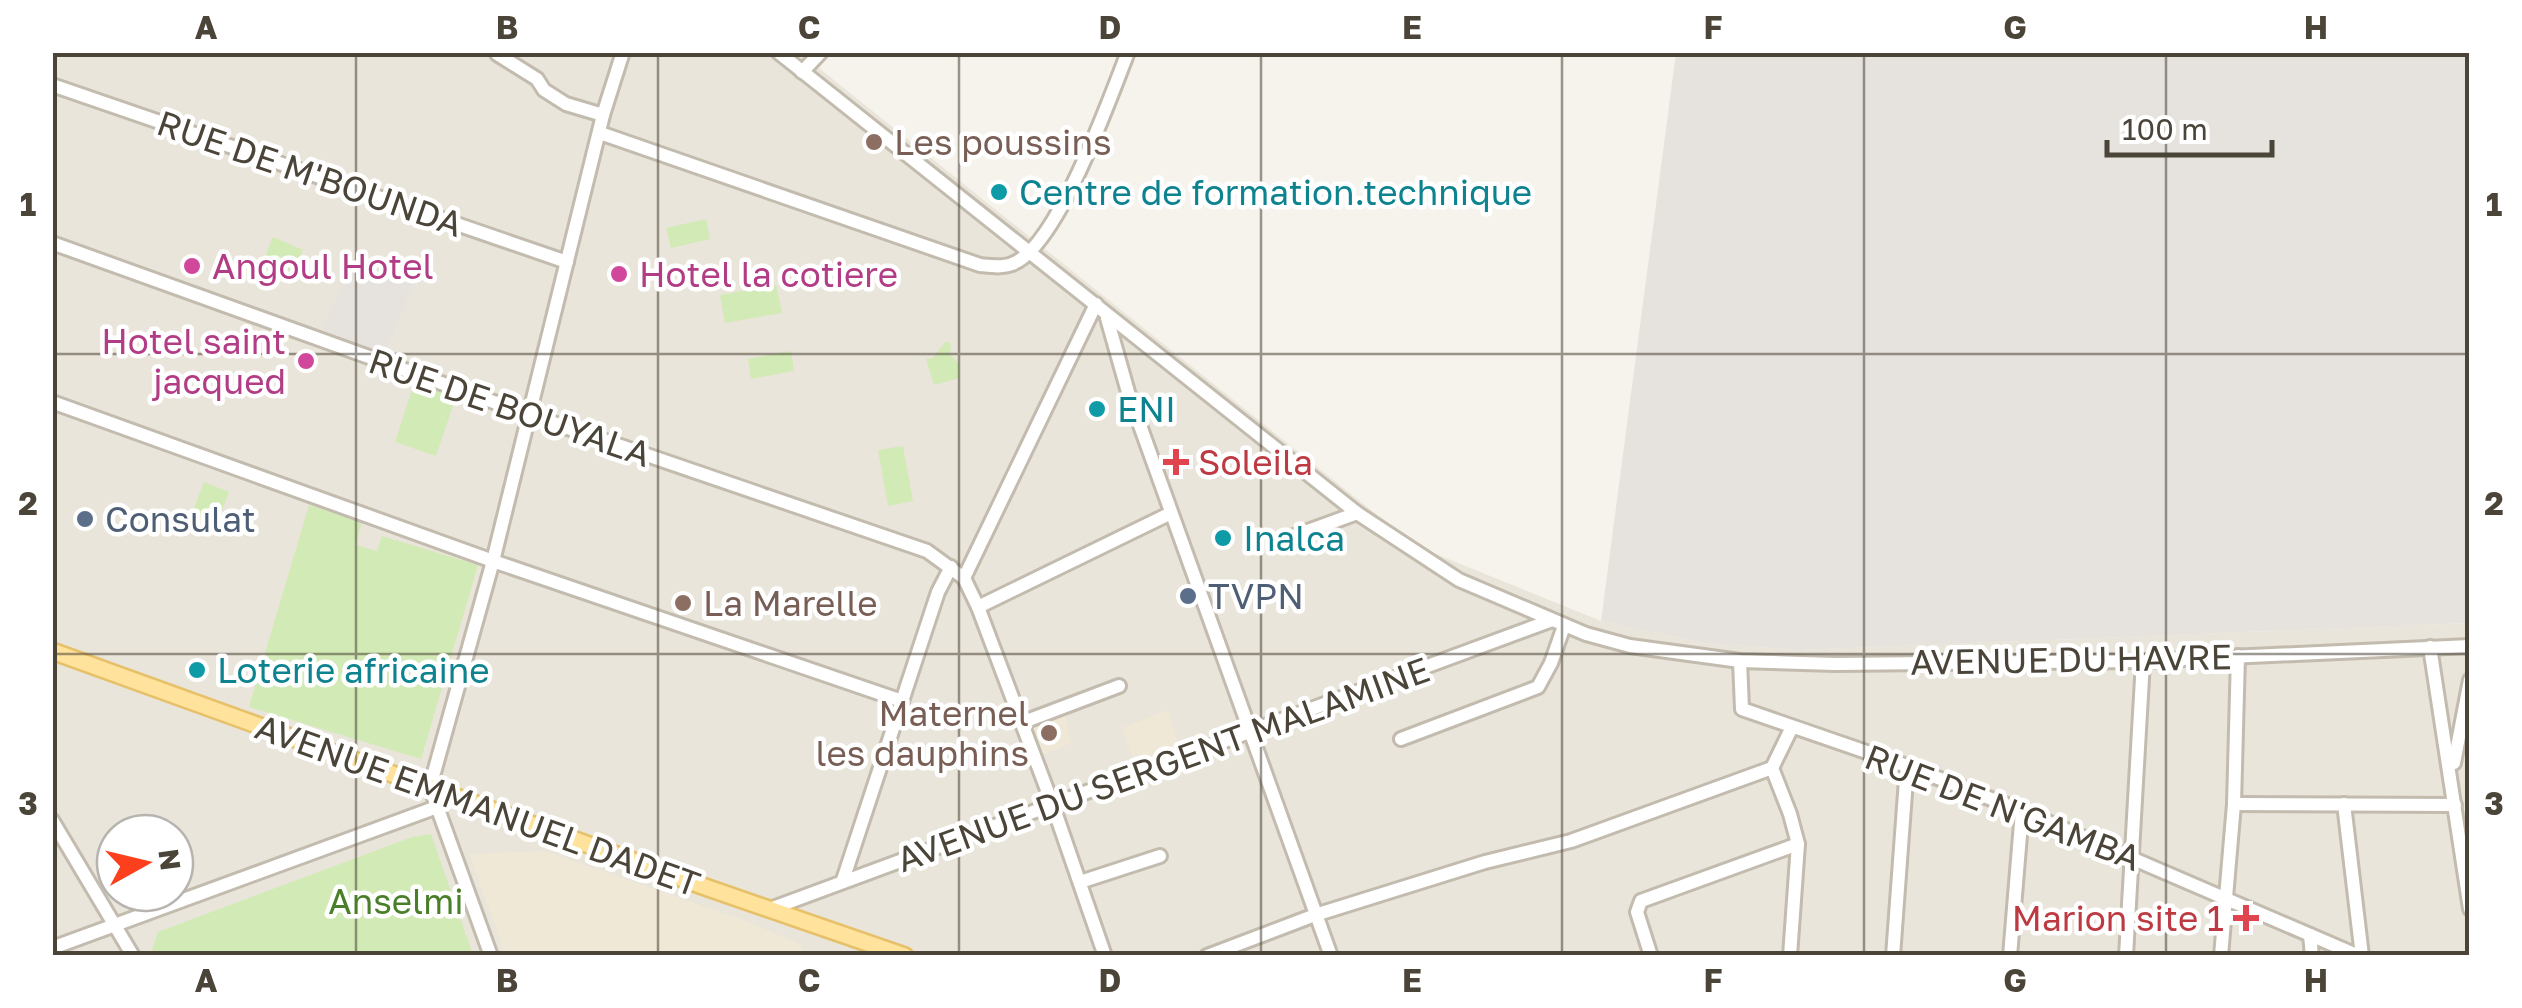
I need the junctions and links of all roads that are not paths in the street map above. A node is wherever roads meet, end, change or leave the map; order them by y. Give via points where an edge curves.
1 (623, 52) edge
2 (778, 52) edge
3 (820, 52) edge
4 (1128, 52) edge
5 (497, 54) edge
6 (802, 72) junction
7 (52, 85) edge
8 (604, 115) junction
9 (600, 133) junction
10 (52, 243) edge
11 (1029, 251) junction
12 (567, 262) junction
13 (1096, 304) junction
14 (1106, 315) junction
15 (52, 402) edge
16 (530, 415) junction
17 (1171, 513) junction
18 (1357, 513) junction
19 (1286, 540) dead end
20 (493, 561) junction
21 (951, 567) junction
22 (964, 578) junction
23 (978, 607) junction
24 (1558, 623) junction
25 (2430, 646) junction
26 (2470, 646) edge
27 (52, 651) edge
28 (2238, 656) junction
29 (1740, 661) junction
30 (2143, 661) junction
31 (2470, 680) edge
32 (1119, 686) dead end
33 (902, 701) junction
34 (1022, 723) junction
35 (1792, 727) junction
36 (1249, 733) junction
37 (1401, 739) dead end
38 (1907, 766) junction
39 (1772, 768) junction
40 (2452, 776) junction
41 (430, 787) junction
42 (1052, 803) junction
43 (2234, 804) junction
44 (2344, 804) junction
45 (2455, 805) junction
46 (437, 807) junction
47 (2022, 811) junction
48 (52, 820) edge
49 (1798, 844) junction
50 (1160, 856) dead end
51 (2132, 856) junction
52 (842, 880) junction
53 (1080, 882) junction
54 (2226, 898) junction
55 (773, 908) junction
56 (2470, 909) edge
57 (1315, 916) junction
58 (114, 924) junction
59 (2310, 935) junction
60 (52, 948) edge
61 (1790, 952) edge
62 (1648, 955) edge
63 (134, 956) edge
64 (490, 956) edge
65 (905, 956) edge
66 (1105, 956) edge
67 (1207, 956) edge
68 (1331, 956) edge
69 (1773, 956) edge
70 (1893, 956) edge
71 (2010, 956) edge
72 (2126, 956) edge
73 (2221, 956) edge
74 (2312, 956) edge
75 (2361, 956) edge

1 - 8 street
2 - 6 street
3 - 6 street
4 - 11 street via 1067,200
5 - 8 street via 566,104
6 - 11 street
7 - 12 street, RUE DE M'BOUNDA
8 - 9 street
9 - 11 street via 980,266 1010,265
9 - 12 street
10 - 16 street, RUE DE BOUYALA
11 - 13 street
12 - 16 street
13 - 14 street
13 - 22 street
14 - 17 street
14 - 18 street
15 - 20 street
16 - 20 street
16 - 21 street, RUE DE BOUYALA via 870,530
17 - 23 street
17 - 36 street
18 - 19 street
18 - 24 street via 1459,580
20 - 33 street
20 - 41 street
21 - 22 street, RUE DE BOUYALA
21 - 33 street
22 - 23 street
23 - 34 street
24 - 29 street, AVENUE DU HAVRE via 1630,646
24 - 36 street, AVENUE DU SERGENT MALAMINE
24 - 37 street via 1551,663 1538,687
25 - 26 street, AVENUE DU HAVRE
25 - 28 street, AVENUE DU HAVRE
25 - 40 street
27 - 41 main road, AVENUE EMMANUEL DADET
28 - 30 street, AVENUE DU HAVRE
28 - 43 street
29 - 30 street, AVENUE DU HAVRE
29 - 35 street, RUE DE N'GAMBA via 1742,710
30 - 51 street
31 - 40 street
32 - 34 street
33 - 52 street
34 - 42 street
35 - 38 street, RUE DE N'GAMBA
35 - 39 street
36 - 42 street, AVENUE DU SERGENT MALAMINE
36 - 57 street
38 - 47 street, RUE DE N'GAMBA
38 - 70 street
39 - 49 street
39 - 57 street via 1571,841
40 - 45 street
41 - 46 street
41 - 55 main road, AVENUE EMMANUEL DADET
42 - 52 street, AVENUE DU SERGENT MALAMINE
42 - 53 street
43 - 44 street
43 - 54 street
44 - 45 street
44 - 75 street
45 - 56 street
46 - 58 street
46 - 64 street
47 - 51 street, RUE DE N'GAMBA
47 - 71 street
48 - 58 street
49 - 61 street
49 - 62 street via 1641,901 1637,912
50 - 53 street
51 - 54 street, RUE DE N'GAMBA
51 - 72 street
52 - 55 street, AVENUE DU SERGENT MALAMINE
53 - 66 street
54 - 59 street, RUE DE N'GAMBA
54 - 73 street
55 - 65 main road, AVENUE EMMANUEL DADET
57 - 67 street
57 - 68 street
58 - 60 street
58 - 63 street
59 - 74 street
59 - 75 street, RUE DE N'GAMBA
61 - 69 street

